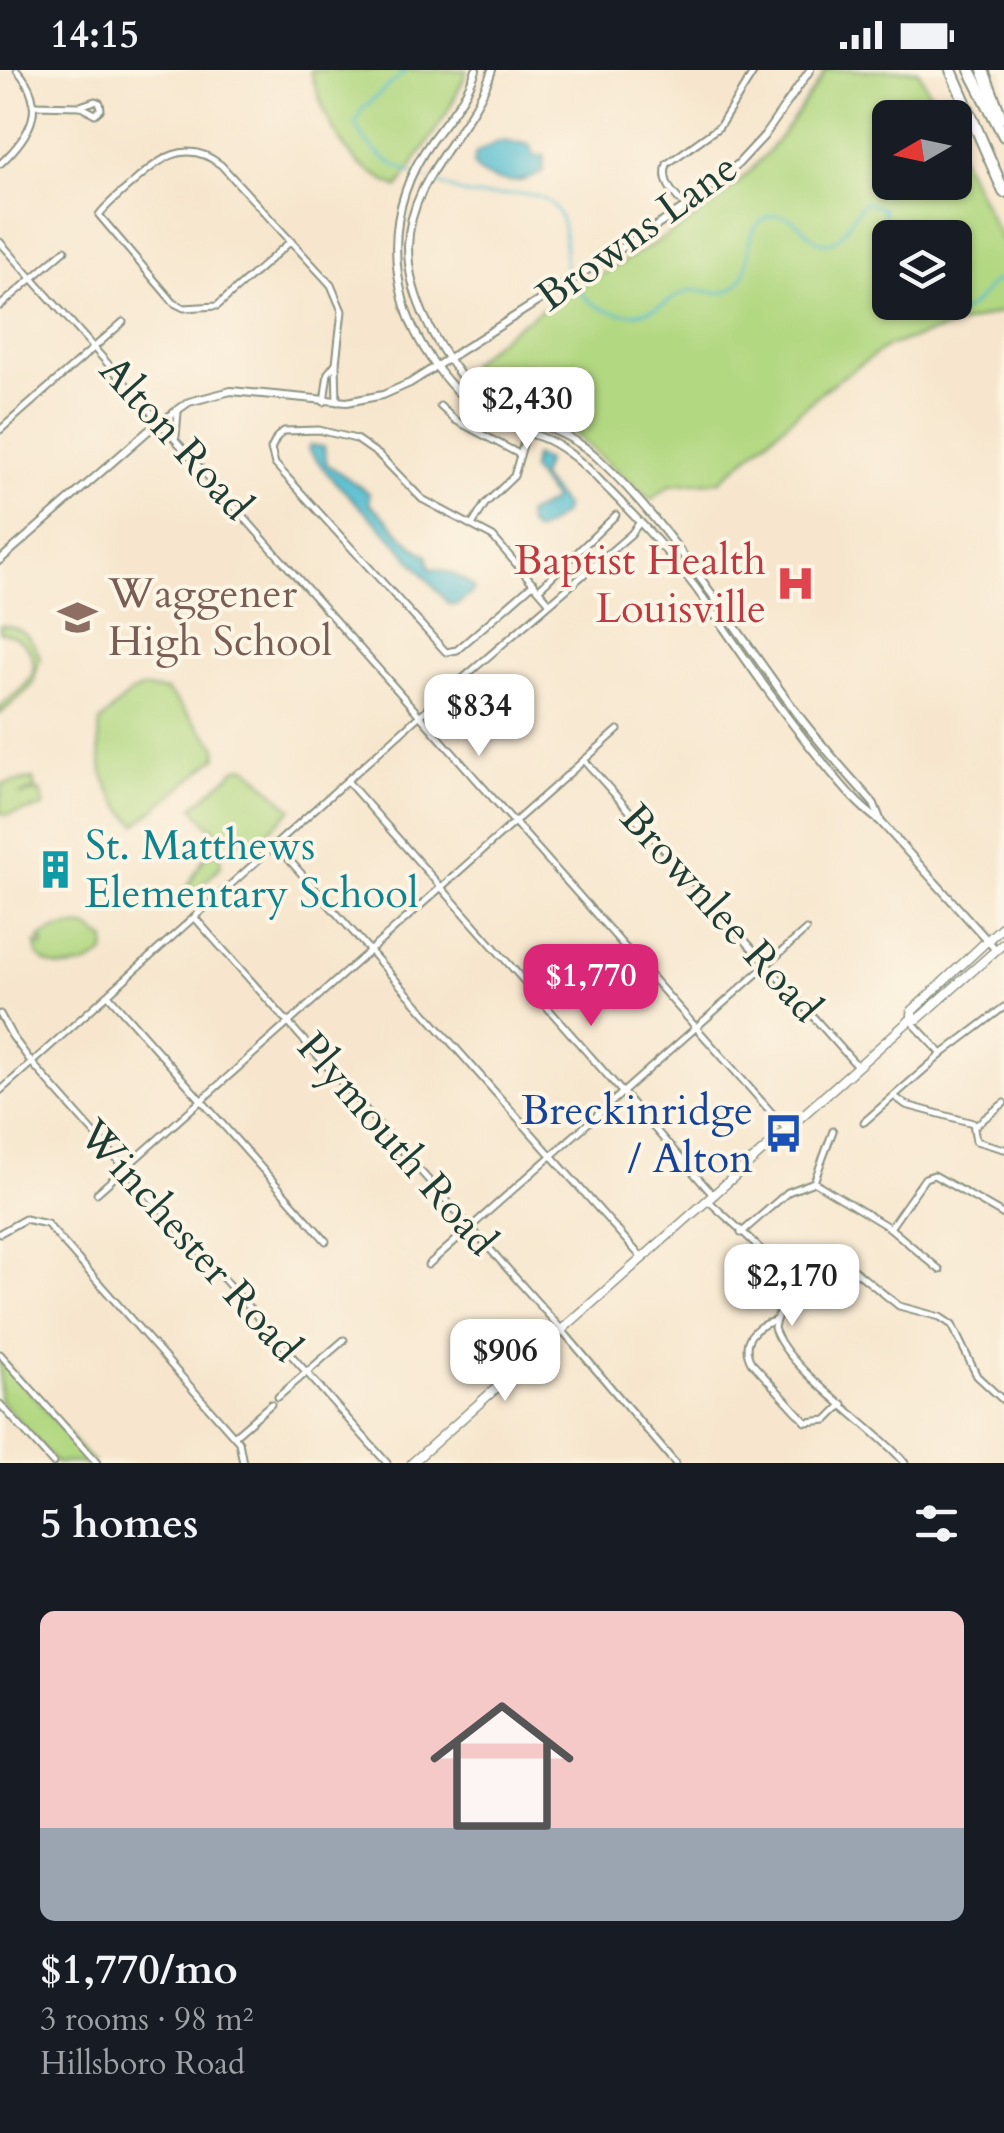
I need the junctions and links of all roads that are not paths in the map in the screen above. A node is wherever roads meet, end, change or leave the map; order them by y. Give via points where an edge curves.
1 (17, 70) edge
2 (476, 70) edge
3 (492, 70) edge
4 (755, 70) edge
5 (810, 70) edge
6 (951, 70) edge
7 (970, 70) edge
8 (984, 70) edge
9 (34, 105) junction
10 (80, 106) dead end
11 (1004, 128) edge
12 (1004, 136) edge
13 (0, 164) edge
14 (1004, 192) edge
15 (686, 206) junction
16 (291, 240) junction
17 (0, 242) edge
18 (65, 250) dead end
19 (32, 278) junction
20 (0, 306) edge
21 (122, 322) dead end
22 (93, 346) junction
23 (449, 359) junction
24 (336, 363) junction
25 (438, 366) junction
26 (324, 402) junction
27 (337, 402) junction
28 (440, 406) dead end
29 (179, 408) junction
30 (530, 421) junction
31 (162, 422) junction
32 (0, 430) edge
33 (526, 432) junction
34 (176, 438) junction
35 (518, 454) junction
36 (616, 515) dead end
37 (640, 522) junction
38 (472, 525) junction
39 (0, 560) edge
40 (536, 586) junction
41 (550, 603) junction
42 (419, 716) junction
43 (618, 730) dead end
44 (584, 760) junction
45 (348, 780) junction
46 (880, 820) junction
47 (512, 823) junction
48 (275, 845) junction
49 (440, 886) junction
50 (195, 918) junction
51 (1004, 924) edge
52 (806, 930) dead end
53 (986, 940) junction
54 (1004, 943) edge
55 (368, 950) junction
56 (996, 950) junction
57 (768, 966) junction
58 (108, 995) junction
59 (1004, 1006) edge
60 (0, 1014) edge
61 (911, 1019) junction
62 (288, 1022) junction
63 (695, 1028) junction
64 (942, 1054) junction
65 (32, 1063) junction
66 (858, 1067) junction
67 (0, 1091) edge
68 (623, 1092) junction
69 (894, 1096) junction
70 (200, 1099) junction
71 (1004, 1103) edge
72 (864, 1122) dead end
73 (975, 1126) junction
74 (787, 1130) junction
75 (833, 1131) dead end
76 (1004, 1149) edge
77 (551, 1156) junction
78 (124, 1166) junction
79 (814, 1182) junction
80 (97, 1193) dead end
81 (711, 1198) junction
82 (1004, 1215) edge
83 (471, 1227) junction
84 (890, 1228) junction
85 (0, 1233) edge
86 (742, 1234) junction
87 (326, 1242) dead end
88 (642, 1258) junction
89 (428, 1264) dead end
90 (940, 1270) dead end
91 (786, 1284) junction
92 (775, 1321) junction
93 (562, 1330) junction
94 (344, 1340) dead end
95 (0, 1354) edge
96 (306, 1372) junction
97 (278, 1398) dead end
98 (1004, 1401) edge
99 (0, 1404) edge
100 (271, 1404) dead end
101 (843, 1404) junction
102 (234, 1436) junction
103 (53, 1463) edge
104 (97, 1463) edge
105 (243, 1463) edge
106 (387, 1463) edge
107 (412, 1463) edge
108 (675, 1463) edge
109 (905, 1463) edge

1 - 9 street
2 - 25 street via 418,164 396,230 407,312
3 - 23 street via 420,194 409,236 420,309
4 - 15 street via 718,127 666,164 668,186
5 - 15 street, Browns Lane via 764,136
6 - 14 highway
7 - 12 highway
8 - 11 highway
9 - 10 street
9 - 13 street via 28,134
15 - 23 street, Browns Lane
16 - 16 street via 217,306 184,308 100,215 165,158 208,154
16 - 24 street via 339,299
17 - 19 street, Alton Road
18 - 19 street
19 - 20 street
19 - 22 street, Alton Road
21 - 22 street
22 - 31 street, Alton Road
22 - 32 street
23 - 25 street, Browns Lane
23 - 30 street via 477,392
24 - 26 street
24 - 27 street
25 - 27 street, Browns Lane via 383,395
25 - 33 street via 472,405
26 - 27 street, Browns Lane
26 - 29 street, Browns Lane via 231,391
28 - 35 street
29 - 31 street
29 - 34 street
30 - 33 street
30 - 46 street via 588,450 640,506
31 - 34 street, Alton Road
31 - 39 street
33 - 35 street
33 - 37 street via 578,460
34 - 42 street, Alton Road
35 - 38 street via 514,476
36 - 40 street
37 - 41 street
37 - 46 street via 681,568 793,726
38 - 40 street via 496,540
38 - 40 street via 414,494 356,439 319,430 277,436 275,464 444,651 457,650
40 - 41 street
41 - 42 street
42 - 45 street
42 - 47 street, Alton Road
43 - 44 street
44 - 47 street
44 - 57 street, Brownlee Road
45 - 48 street
45 - 49 street
46 - 53 street
47 - 49 street
47 - 63 street, Alton Road
48 - 50 street
48 - 55 street
49 - 55 street
49 - 68 street
50 - 58 street
50 - 62 street, Plymouth Road
51 - 53 main road
52 - 57 street
53 - 56 street
53 - 61 main road
54 - 56 main road
55 - 62 street
55 - 77 street
56 - 61 main road
57 - 63 street
57 - 66 street, Brownlee Road
58 - 65 street
58 - 70 street
59 - 64 street
60 - 65 street, Winchester Road
61 - 64 street
61 - 66 main road
62 - 70 street
62 - 83 street, Plymouth Road
63 - 68 street
63 - 74 street, Alton Road
64 - 69 street
65 - 67 street
65 - 78 street, Winchester Road
66 - 74 main road
68 - 77 street
68 - 81 street
69 - 72 street
69 - 73 street
70 - 78 street
70 - 87 street
71 - 73 street
73 - 76 street via 976,1141
74 - 81 main road
75 - 79 street
77 - 83 street
77 - 88 street
78 - 80 street
78 - 96 street, Winchester Road
79 - 84 street
79 - 86 street via 788,1192
81 - 86 street
81 - 88 main road
82 - 84 street via 934,1175 925,1178
83 - 89 street
83 - 93 street, Plymouth Road
84 - 90 street
85 - 102 street via 30,1218 46,1224
86 - 91 street
88 - 93 main road
91 - 92 street
91 - 98 street via 825,1264 850,1266 899,1306 952,1325 977,1376
92 - 101 street via 784,1348
92 - 101 street via 749,1338 751,1362 806,1422 827,1420
93 - 107 main road
93 - 108 street, Plymouth Road
94 - 96 street
95 - 104 street
96 - 97 street
96 - 106 street, Winchester Road
99 - 103 street
100 - 102 street
101 - 109 street
102 - 105 street

